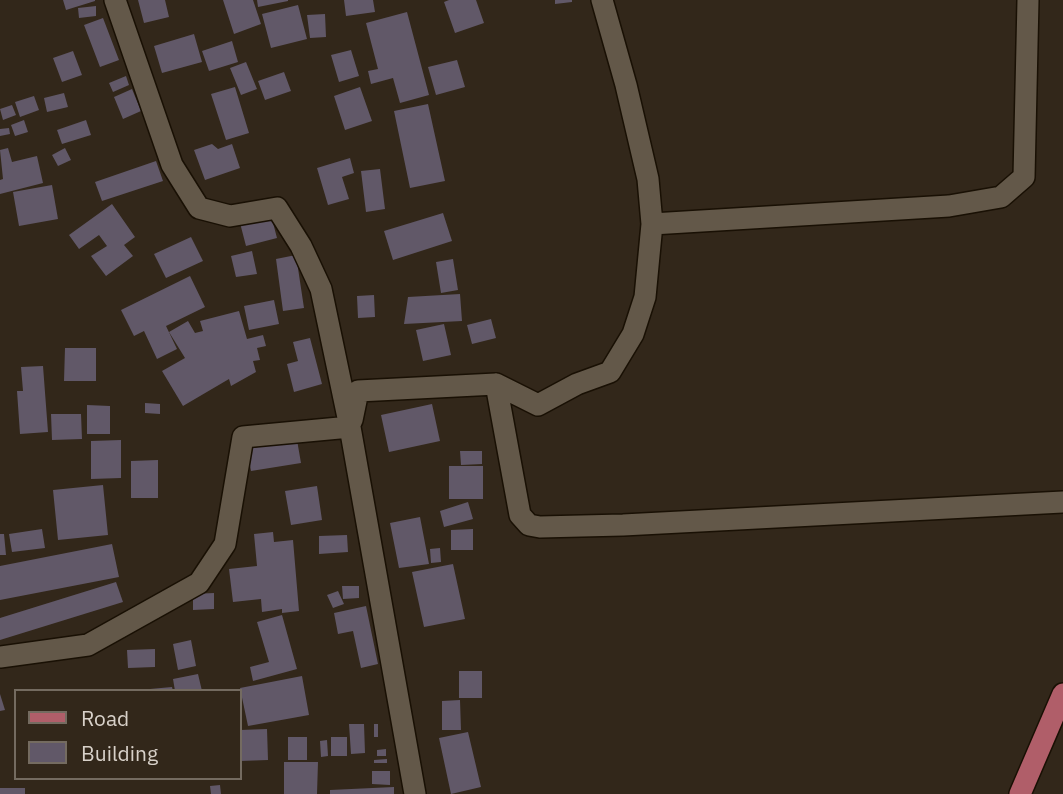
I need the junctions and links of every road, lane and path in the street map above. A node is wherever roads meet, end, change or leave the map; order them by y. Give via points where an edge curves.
1 (115, 0) edge
2 (601, 0) edge
3 (1028, 0) edge
4 (652, 224) junction
5 (496, 384) junction
6 (350, 427) junction
7 (1063, 502) edge
8 (0, 657) edge
9 (1063, 694) edge
10 (415, 794) edge
11 (1020, 794) edge

1 - 6 street via 172,165 199,208 230,216 277,208 301,246 321,289
2 - 4 street via 648,179
3 - 4 street via 1024,177 1001,197 949,206
4 - 5 street via 645,297 633,334 610,372 538,405
5 - 6 street via 358,391
5 - 7 street via 520,515 529,525 624,525
6 - 8 street via 243,437 225,544 199,583 88,645
6 - 10 street
9 - 11 main road

